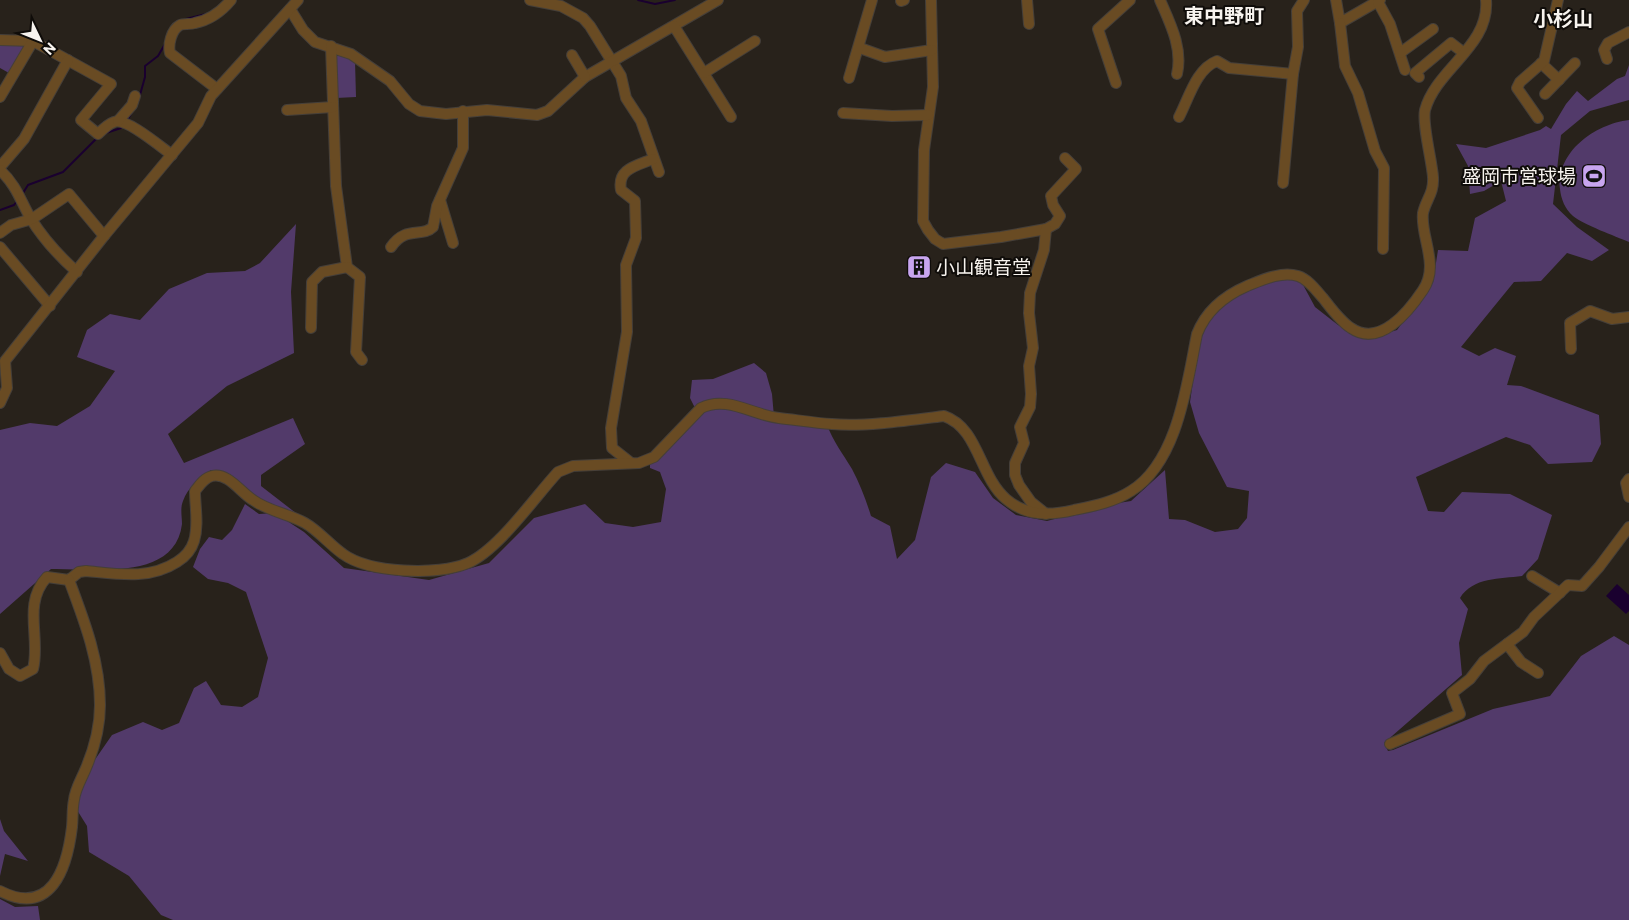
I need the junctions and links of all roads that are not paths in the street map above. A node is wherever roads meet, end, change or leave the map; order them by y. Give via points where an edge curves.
1 (231, 0) edge
2 (298, 0) edge
3 (530, 0) edge
4 (718, 0) edge
5 (872, 0) edge
6 (931, 0) edge
7 (1027, 0) edge
8 (1130, 0) edge
9 (1160, 0) edge
10 (1304, 0) edge
11 (1336, 0) edge
12 (1486, 0) edge
13 (1558, 0) edge
14 (1379, 1) edge
15 (290, 9) junction
16 (1340, 23) junction
17 (1028, 24) dead end
18 (674, 26) junction
19 (1433, 29) dead end
20 (1629, 32) edge
21 (0, 40) edge
22 (755, 40) dead end
23 (34, 41) junction
24 (331, 46) junction
25 (860, 48) junction
26 (932, 50) junction
27 (1400, 53) junction
28 (1464, 53) junction
29 (572, 55) dead end
30 (1608, 59) dead end
31 (68, 60) junction
32 (613, 60) junction
33 (1541, 63) junction
34 (1575, 63) dead end
35 (1405, 70) dead end
36 (704, 73) junction
37 (1178, 74) dead end
38 (1293, 74) junction
39 (585, 77) junction
40 (1419, 77) dead end
41 (849, 78) dead end
42 (1559, 80) junction
43 (1116, 83) dead end
44 (217, 89) junction
45 (1545, 94) dead end
46 (0, 95) edge
47 (135, 96) dead end
48 (333, 107) junction
49 (288, 110) dead end
50 (462, 111) junction
51 (843, 113) dead end
52 (928, 115) junction
53 (732, 117) dead end
54 (1179, 117) dead end
55 (1538, 118) dead end
56 (118, 121) junction
57 (172, 155) junction
58 (1065, 158) dead end
59 (653, 159) junction
60 (0, 169) edge
61 (659, 172) dead end
62 (1283, 183) dead end
63 (440, 200) junction
64 (32, 219) junction
65 (1046, 229) junction
66 (0, 233) edge
67 (104, 236) junction
68 (453, 243) dead end
69 (0, 247) edge
70 (391, 247) dead end
71 (1383, 249) dead end
72 (348, 267) junction
73 (77, 272) junction
74 (50, 306) junction
75 (1629, 318) edge
76 (311, 328) dead end
77 (1571, 349) dead end
78 (362, 360) dead end
79 (2, 362) edge
80 (0, 403) edge
81 (631, 463) junction
82 (1629, 480) edge
83 (1629, 497) edge
84 (1046, 514) junction
85 (1629, 527) edge
86 (1532, 576) dead end
87 (69, 580) junction
88 (1560, 593) junction
89 (1507, 644) junction
90 (0, 653) edge
91 (1538, 672) dead end
92 (1390, 744) dead end
93 (0, 891) edge

1 - 44 street via 212,17 176,28 168,46 170,53
2 - 15 street
3 - 32 street via 561,6 583,18
4 - 18 street
5 - 25 street
6 - 26 street
7 - 17 street
8 - 43 street via 1098,29
9 - 37 street via 1178,50
10 - 38 street via 1297,11 1298,47
11 - 16 street
12 - 28 street via 1483,23
13 - 33 street
14 - 16 street
14 - 27 street
15 - 24 street via 315,42
15 - 44 street
16 - 71 street via 1346,66 1384,168
18 - 32 street
18 - 36 street
19 - 27 street
20 - 30 street via 1608,43 1604,50
21 - 23 street
22 - 36 street
23 - 31 street
23 - 46 street
24 - 48 street
24 - 50 street via 351,54 384,76 420,111 446,114
25 - 26 street via 885,57
25 - 41 street
26 - 52 street via 933,87
27 - 35 street
28 - 40 street via 1451,43 1415,74
28 - 84 street via 1438,86 1425,110 1433,178 1432,195 1423,214 1429,243 1429,280 1402,316 1381,331 1357,331 1344,323 1305,280 1292,275 1281,275 1233,292 1214,307 1201,324 1180,418 1156,466 1146,478 1132,491 1114,500
29 - 39 street
31 - 56 street via 111,84 80,120 98,134
31 - 60 street via 24,139
32 - 39 street
32 - 59 street via 626,98 641,121
33 - 42 street
33 - 55 street via 1517,88
34 - 42 street
36 - 53 street
38 - 54 street via 1229,68 1217,61 1208,64 1199,75
38 - 62 street
39 - 50 street via 548,111 536,115
42 - 45 street
44 - 57 street via 198,123
47 - 56 street via 132,105
48 - 49 street
48 - 72 street via 336,186
50 - 63 street via 463,148
51 - 52 street
52 - 65 street via 923,221 934,239 943,244
56 - 57 street via 151,138
57 - 67 street
58 - 65 street via 1076,169 1050,196 1060,216
59 - 61 street
59 - 81 street via 625,171 619,181 621,190 634,201 636,238 626,265 627,332 611,428 612,448
60 - 64 street via 16,186
63 - 68 street
63 - 70 street via 430,230 405,234
64 - 66 street via 11,225
64 - 67 street via 69,194
64 - 73 street
65 - 84 street via 1044,250 1030,293 1033,348 1028,366 1030,407 1020,427 1024,443 1015,463 1019,485 1031,502
67 - 73 street
69 - 74 street
72 - 76 street via 322,272 312,282
72 - 78 street via 360,277 356,352
73 - 74 street
74 - 79 street
75 - 77 street via 1612,319 1590,311 1570,323
79 - 80 street via 7,388
81 - 84 street via 654,457 701,408 711,403 730,404 777,418 834,425 944,416 968,432 998,492 1029,512
81 - 87 street via 573,466 558,472 487,551 468,563 423,572 387,568 344,555 305,523 253,501 223,477 212,476 195,491 194,543 187,555 164,570 148,574 86,571
82 - 83 street via 1626,483
85 - 88 street via 1582,586 1568,585
86 - 88 street
87 - 90 street via 47,577 39,585 32,604 37,654 33,669 20,676 9,668
87 - 93 street via 94,654 99,682 98,725 89,761 74,799 72,827 58,880 33,899 14,898
88 - 89 street
89 - 91 street via 1521,662
89 - 92 street via 1452,693 1460,714

